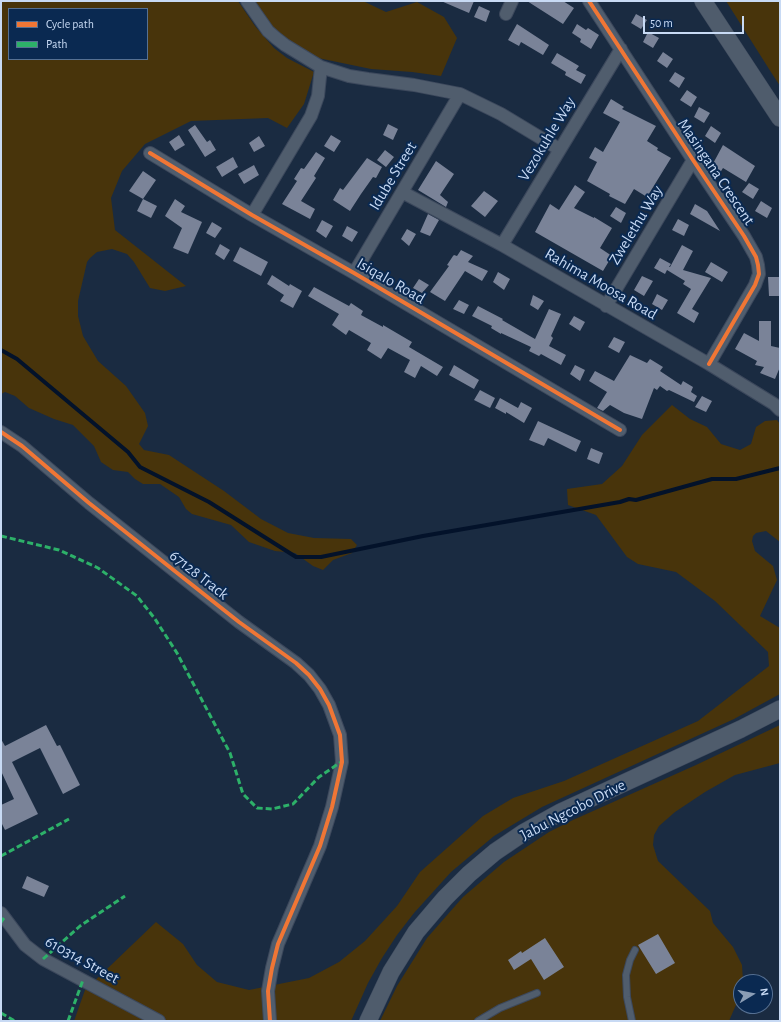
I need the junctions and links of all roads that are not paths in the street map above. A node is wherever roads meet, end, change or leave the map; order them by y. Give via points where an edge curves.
1 (247, 1) edge
2 (512, 1) edge
3 (589, 1) edge
4 (703, 1) edge
5 (506, 14) dead end
6 (621, 49) junction
7 (321, 67) junction
8 (460, 94) junction
9 (780, 118) edge
10 (559, 149) junction
11 (150, 153) dead end
12 (693, 160) junction
13 (402, 192) junction
14 (252, 215) junction
15 (502, 245) junction
16 (354, 273) junction
17 (606, 306) junction
18 (709, 364) junction
19 (780, 410) edge
20 (620, 430) dead end
21 (1, 432) edge
22 (780, 709) edge
23 (1, 913) edge
24 (635, 950) dead end
25 (537, 993) dead end
26 (159, 1021) edge
27 (270, 1021) edge
28 (368, 1021) edge
29 (478, 1021) edge
30 (632, 1021) edge

1 - 7 street via 268,31 285,45
2 - 5 street
3 - 6 street, Masingana Crescent
4 - 9 main road
6 - 10 street, Vezokuhle Way
6 - 12 street, Masingana Crescent
7 - 8 street via 355,77
7 - 14 street via 318,96 311,116
8 - 10 street via 501,114
8 - 13 street, Idube Street
10 - 15 street, Vezokuhle Way
11 - 14 street, Isiqalo Road
12 - 17 street, Zwelethu Way
12 - 18 street, Masingana Crescent via 744,236 756,257 759,274 756,285
13 - 15 street, Rahima Moosa Road
13 - 16 street, Idube Street
14 - 16 street, Isiqalo Road
15 - 17 street, Rahima Moosa Road
16 - 20 street, Isiqalo Road
17 - 18 street, Rahima Moosa Road
18 - 19 street, Rahima Moosa Road
21 - 27 street, 67128 Track via 22,446 89,504 296,663 320,689 329,705 340,735 342,762 320,846 278,944 268,991
22 - 28 main road, Jabu Ngcobo Drive via 561,812 494,852 445,898 416,932 391,972
23 - 26 street, 610314 Street via 25,945 43,959
24 - 30 lane via 626,975
25 - 29 lane via 500,1008

